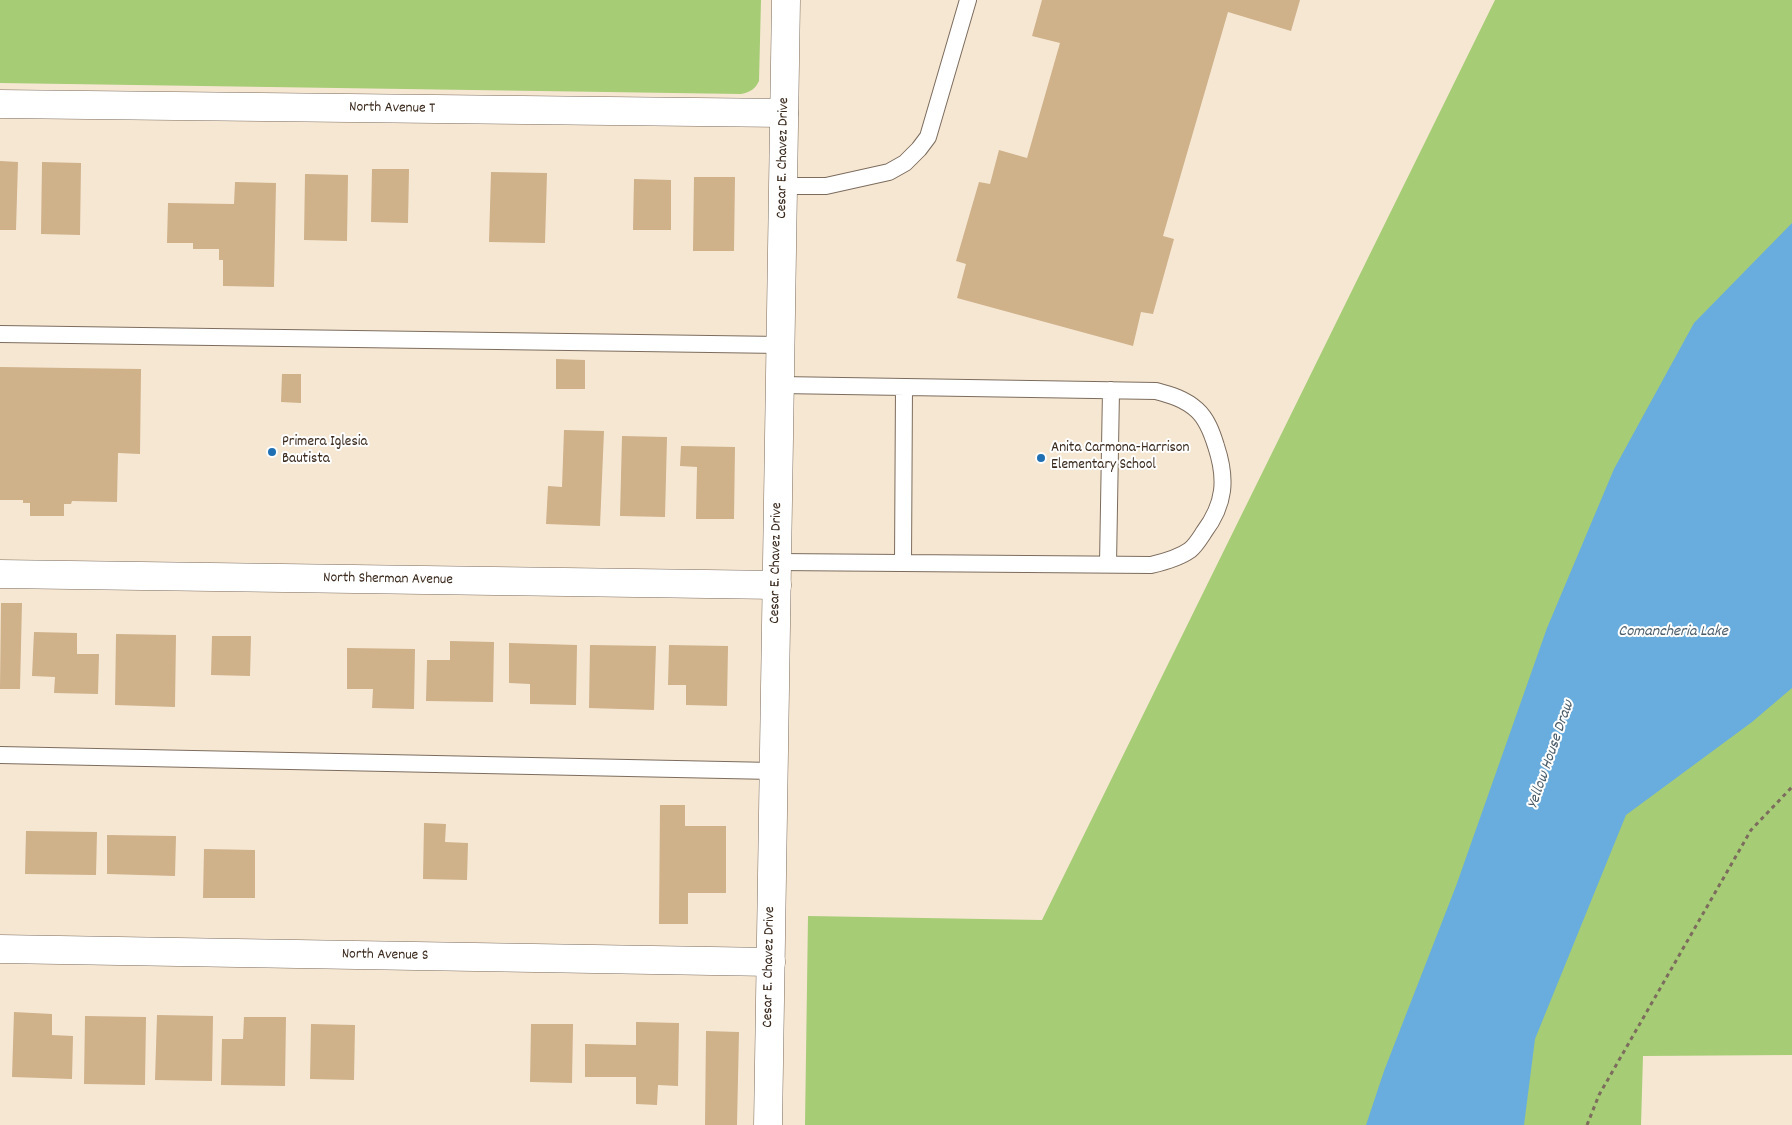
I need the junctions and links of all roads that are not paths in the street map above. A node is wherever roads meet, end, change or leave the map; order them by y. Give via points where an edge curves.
1 (786, 0) edge
2 (968, 0) edge
3 (0, 104) edge
4 (784, 113) junction
5 (783, 186) junction
6 (0, 334) edge
7 (781, 344) junction
8 (780, 385) junction
9 (904, 387) junction
10 (1111, 390) junction
11 (902, 563) junction
12 (1108, 564) junction
13 (0, 574) edge
14 (777, 574) junction
15 (0, 755) edge
16 (774, 771) junction
17 (0, 949) edge
18 (771, 962) junction
19 (768, 1125) edge

1 - 4 street, Cesar E. Chavez Drive
2 - 5 lane via 928,137 919,149 905,163 889,172 826,186
3 - 4 street, North Avenue T
4 - 5 street, Cesar E. Chavez Drive
5 - 7 street, Cesar E. Chavez Drive
6 - 7 lane
7 - 8 street, Cesar E. Chavez Drive
8 - 9 lane
8 - 14 street, Cesar E. Chavez Drive
9 - 10 lane
9 - 11 lane
10 - 12 lane
10 - 12 lane via 1156,391 1185,401 1198,410 1206,420 1220,457 1222,500 1214,519 1189,550 1151,564
11 - 12 lane
11 - 14 lane
13 - 14 street, North Sherman Avenue
14 - 16 street, Cesar E. Chavez Drive
15 - 16 lane
16 - 18 street, Cesar E. Chavez Drive
17 - 18 street, North Avenue S
18 - 19 street, Cesar E. Chavez Drive

